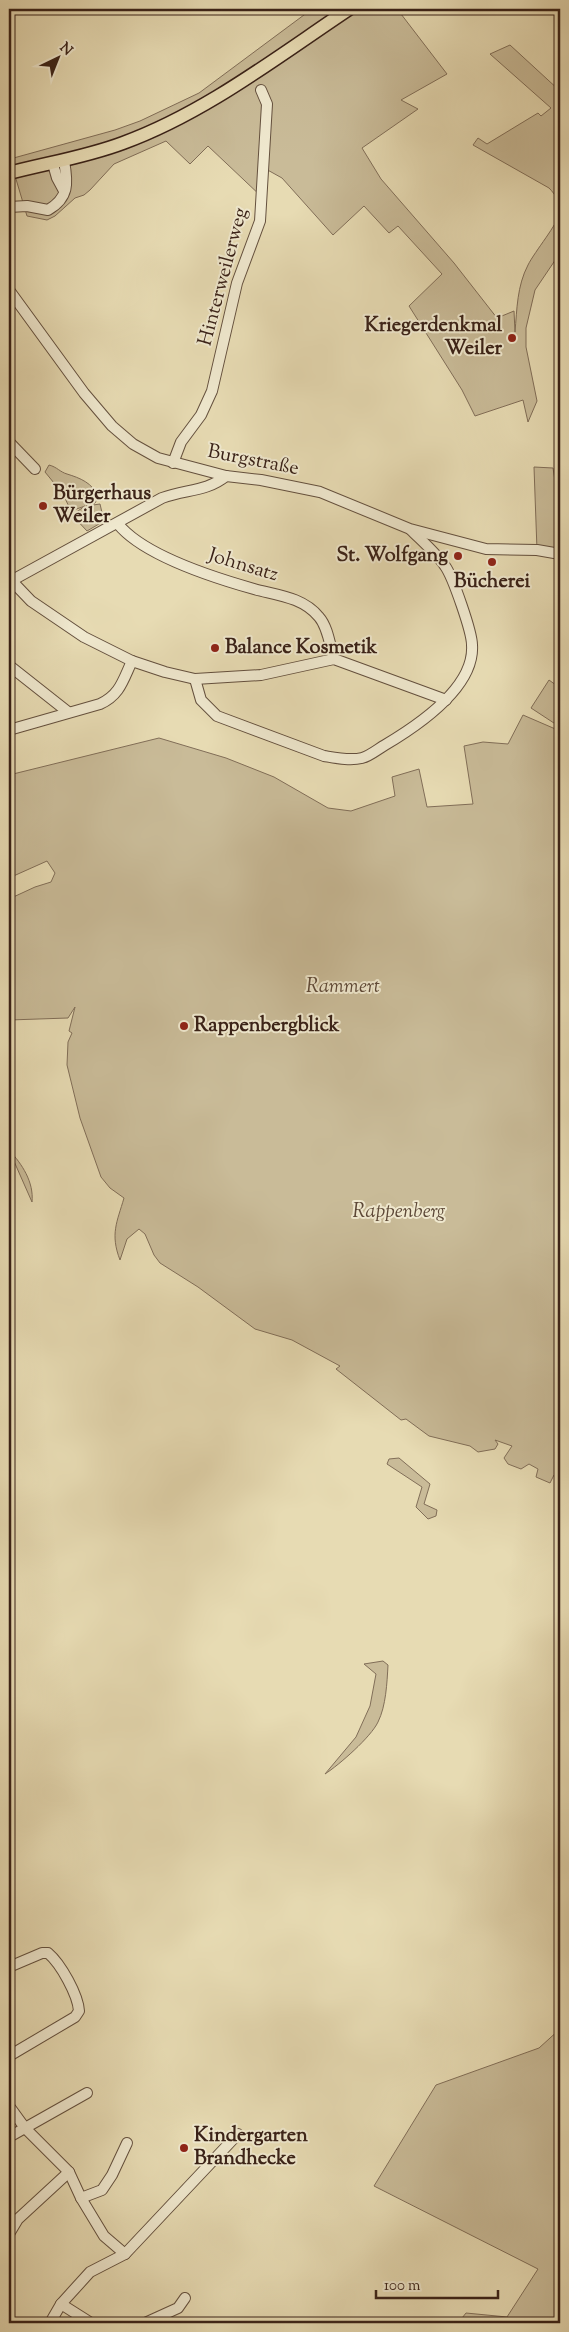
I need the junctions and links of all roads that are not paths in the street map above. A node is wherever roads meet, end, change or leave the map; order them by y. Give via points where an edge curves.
1 (349, 9) edge
2 (261, 90) dead end
3 (59, 163) junction
4 (9, 173) edge
5 (9, 207) edge
6 (9, 290) edge
7 (9, 442) edge
8 (173, 463) junction
9 (35, 469) dead end
10 (226, 476) junction
11 (118, 524) junction
12 (410, 529) junction
13 (560, 554) edge
14 (10, 581) edge
15 (334, 659) junction
16 (132, 661) junction
17 (11, 667) dead end
18 (195, 679) junction
19 (446, 700) junction
20 (68, 712) junction
21 (9, 730) edge
22 (9, 1967) edge
23 (9, 2056) edge
24 (87, 2093) dead end
25 (9, 2106) edge
26 (25, 2128) junction
27 (238, 2134) dead end
28 (9, 2137) edge
29 (127, 2143) dead end
30 (69, 2172) junction
31 (81, 2198) junction
32 (9, 2234) edge
33 (125, 2254) junction
34 (185, 2298) dead end
35 (61, 2304) junction
36 (50, 2323) edge
37 (91, 2323) edge
38 (145, 2323) edge

1 - 3 main road via 205,104 172,122 123,143
2 - 8 street, Hinterweilerweg via 267,104 260,221 237,283 210,398 181,442
3 - 4 main road
3 - 5 street via 57,178 64,191 58,204 48,210
6 - 8 street, Burgstraße via 112,426 134,444
7 - 9 street
8 - 10 street, Burgstraße
10 - 11 street via 207,488 180,491 162,498
10 - 12 street, Burgstraße via 320,492
11 - 14 street
11 - 15 street, Johnsatz via 138,541 196,570 308,606 320,618
12 - 13 street, Burgstraße via 486,549
12 - 19 street via 446,567 470,629 473,646 470,662
14 - 16 street via 31,601 84,637
15 - 18 street via 261,675
15 - 19 street
16 - 18 street
16 - 20 street via 112,699
17 - 20 street
18 - 19 street via 201,700 217,716 324,756 342,759 363,758 425,719
20 - 21 street
22 - 23 street via 48,1953 64,1974 79,2004 75,2017
24 - 26 street
25 - 26 street
26 - 28 street
26 - 30 street
27 - 33 street
29 - 31 street via 102,2190
30 - 31 street
30 - 32 street via 18,2218
31 - 33 street via 104,2236
33 - 35 street via 90,2272
34 - 38 street via 178,2308
35 - 36 street
35 - 37 street

